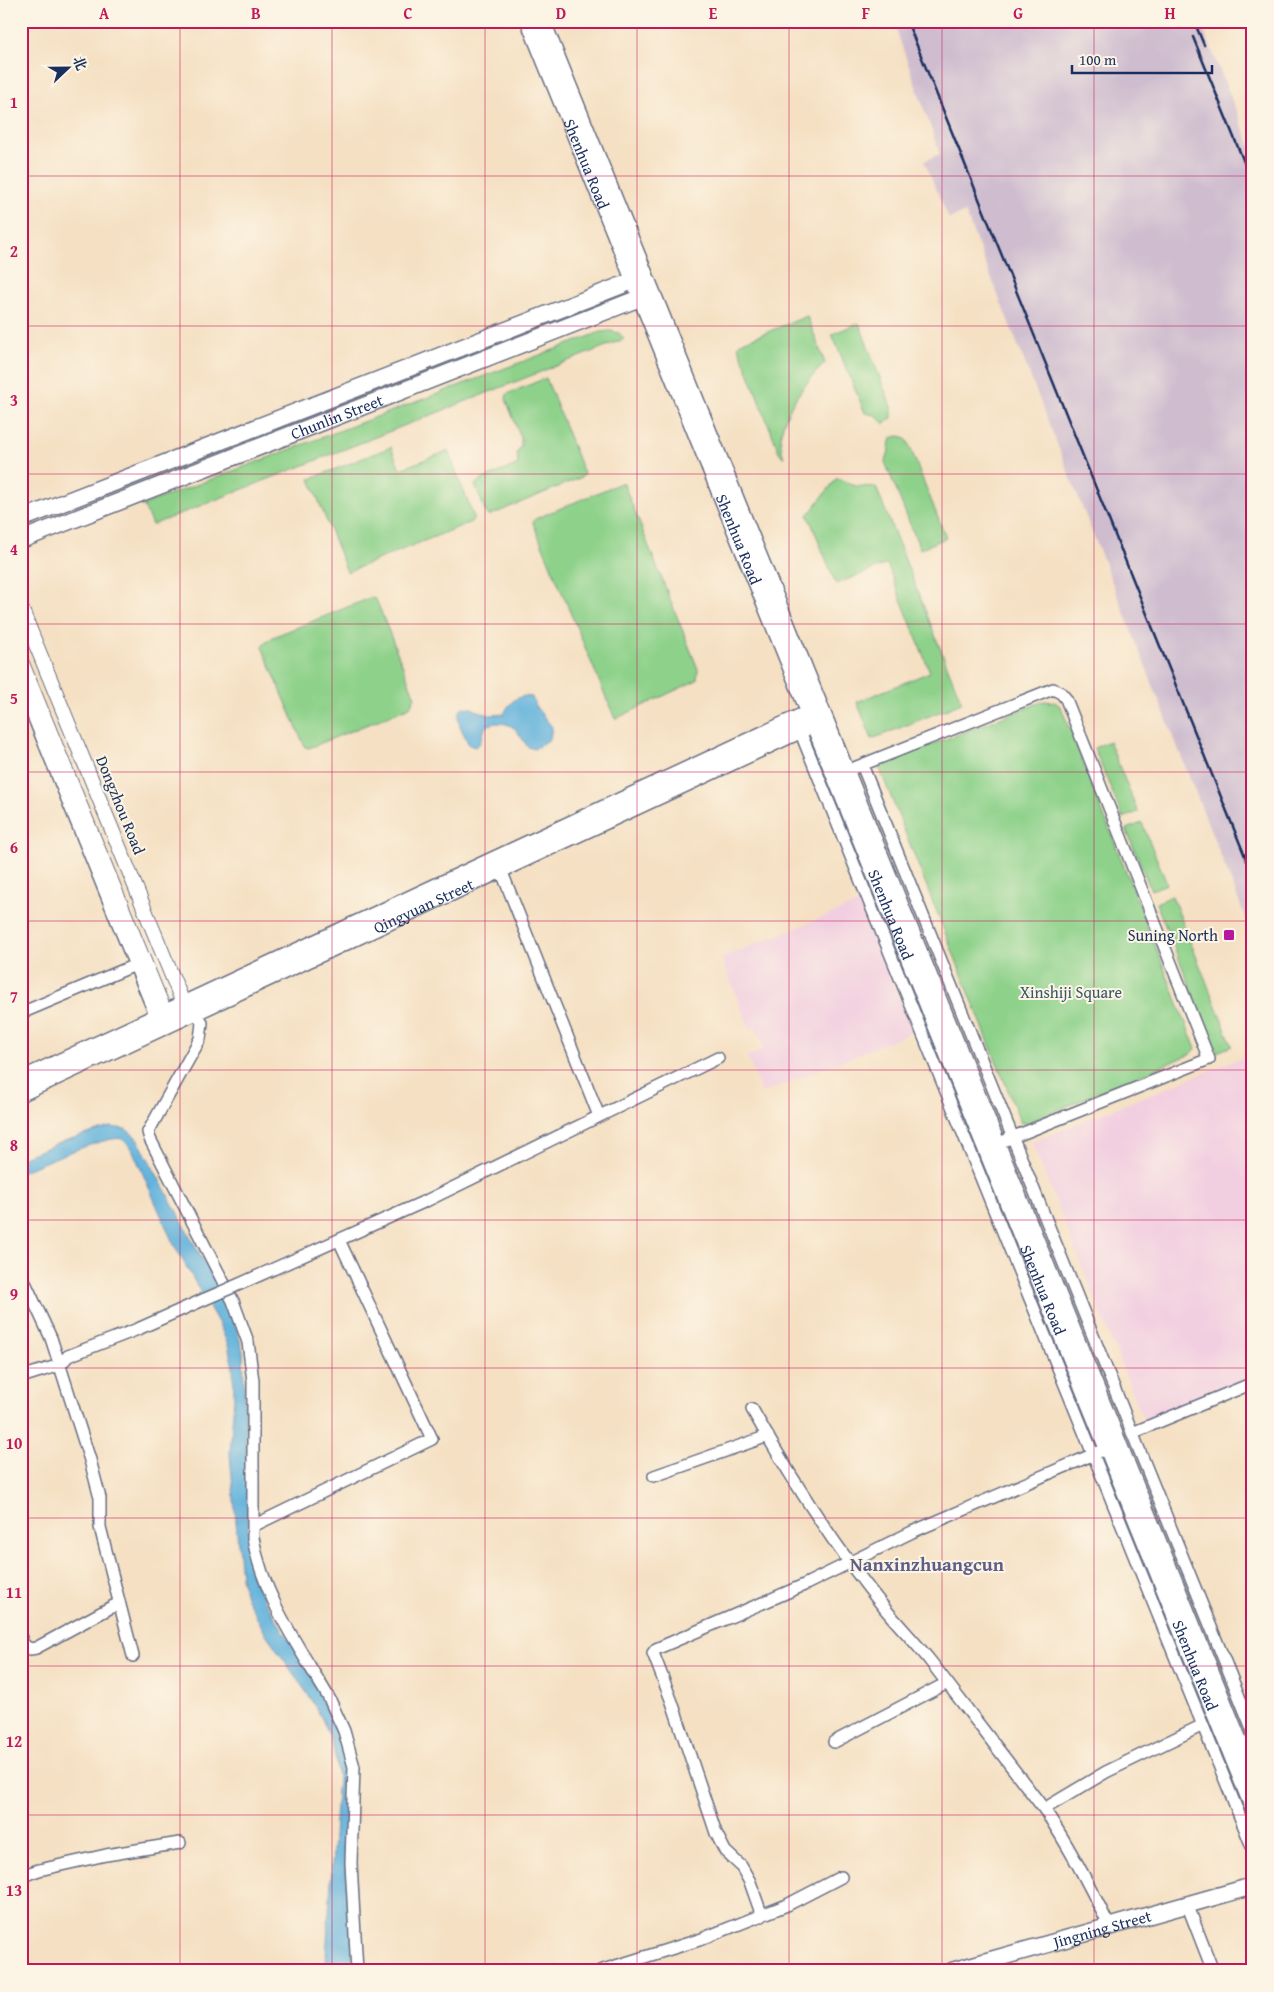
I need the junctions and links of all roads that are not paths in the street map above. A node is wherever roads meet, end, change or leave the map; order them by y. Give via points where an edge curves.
1 (530, 21) edge
2 (542, 21) edge
3 (640, 278) junction
4 (647, 295) junction
5 (21, 520) edge
6 (21, 540) edge
7 (21, 608) edge
8 (22, 664) edge
9 (28, 699) edge
10 (814, 719) junction
11 (862, 765) junction
12 (846, 771) junction
13 (501, 870) junction
14 (140, 964) junction
15 (190, 1010) junction
16 (21, 1013) edge
17 (164, 1018) junction
18 (718, 1058) dead end
19 (21, 1080) edge
20 (21, 1093) edge
21 (599, 1116) junction
22 (1004, 1141) junction
23 (339, 1240) junction
24 (21, 1274) edge
25 (26, 1297) edge
26 (60, 1365) junction
27 (21, 1377) edge
28 (1253, 1383) edge
29 (752, 1409) dead end
30 (1132, 1433) junction
31 (768, 1436) junction
32 (1100, 1451) junction
33 (654, 1476) dead end
34 (253, 1526) junction
35 (851, 1562) junction
36 (119, 1603) junction
37 (21, 1638) edge
38 (134, 1656) dead end
39 (947, 1684) junction
40 (1203, 1725) junction
41 (1253, 1731) edge
42 (834, 1742) dead end
43 (1253, 1776) edge
44 (1253, 1807) edge
45 (1044, 1809) junction
46 (180, 1842) dead end
47 (1253, 1849) edge
48 (841, 1877) dead end
49 (21, 1880) edge
50 (1253, 1886) edge
51 (1187, 1904) junction
52 (762, 1916) junction
53 (1109, 1926) junction
54 (357, 1971) edge
55 (600, 1971) edge
56 (952, 1971) edge
57 (1213, 1971) edge

1 - 3 main road, Shenhua Road
2 - 3 main road, Shenhua Road
3 - 4 main road, Shenhua Road
3 - 5 main road, Chunlin Street
4 - 6 main road, Chunlin Street
4 - 10 main road, Shenhua Road
7 - 15 street, Dongzhou Road
8 - 9 street
9 - 14 street
10 - 12 main road, Shenhua Road
10 - 13 main road, Qingyuan Street
10 - 15 main road, Qingyuan Street
10 - 32 main road, Shenhua Road
11 - 12 street
11 - 22 street
11 - 22 street via 1053,690 1061,693 1209,1059
12 - 22 main road, Shenhua Road
13 - 15 main road, Qingyuan Street
13 - 21 street
14 - 16 street
14 - 17 street
15 - 17 main road, Qingyuan Street
15 - 34 street via 202,1023 200,1039 148,1132 233,1301 248,1342 253,1381
17 - 19 main road, Qingyuan Street
17 - 20 main road, Qingyuan Street
18 - 21 street
21 - 23 street
22 - 30 street
22 - 43 main road, Shenhua Road
23 - 26 street, bridge via 138,1329 68,1356
23 - 34 street via 432,1439
24 - 25 street
25 - 26 street via 51,1338
26 - 27 street
26 - 36 street via 100,1498 100,1527
28 - 30 street
29 - 31 street
30 - 41 street
31 - 33 street
31 - 35 street
32 - 35 street via 912,1532
32 - 40 street
32 - 44 main road, Shenhua Road
34 - 54 street via 256,1556 265,1584 329,1698 350,1748 354,1768 351,1863
35 - 39 street
35 - 52 street via 675,1639 656,1648 653,1653 716,1833 725,1851 741,1866 750,1882
36 - 37 street via 36,1648 24,1645
36 - 38 street
39 - 42 street
39 - 45 street
40 - 45 street via 1106,1772
40 - 47 street
45 - 53 street
46 - 49 street via 39,1870
48 - 52 street
50 - 51 main road, Jingning Street
51 - 53 main road, Jingning Street
51 - 57 street
52 - 55 street
53 - 56 main road, Jingning Street

